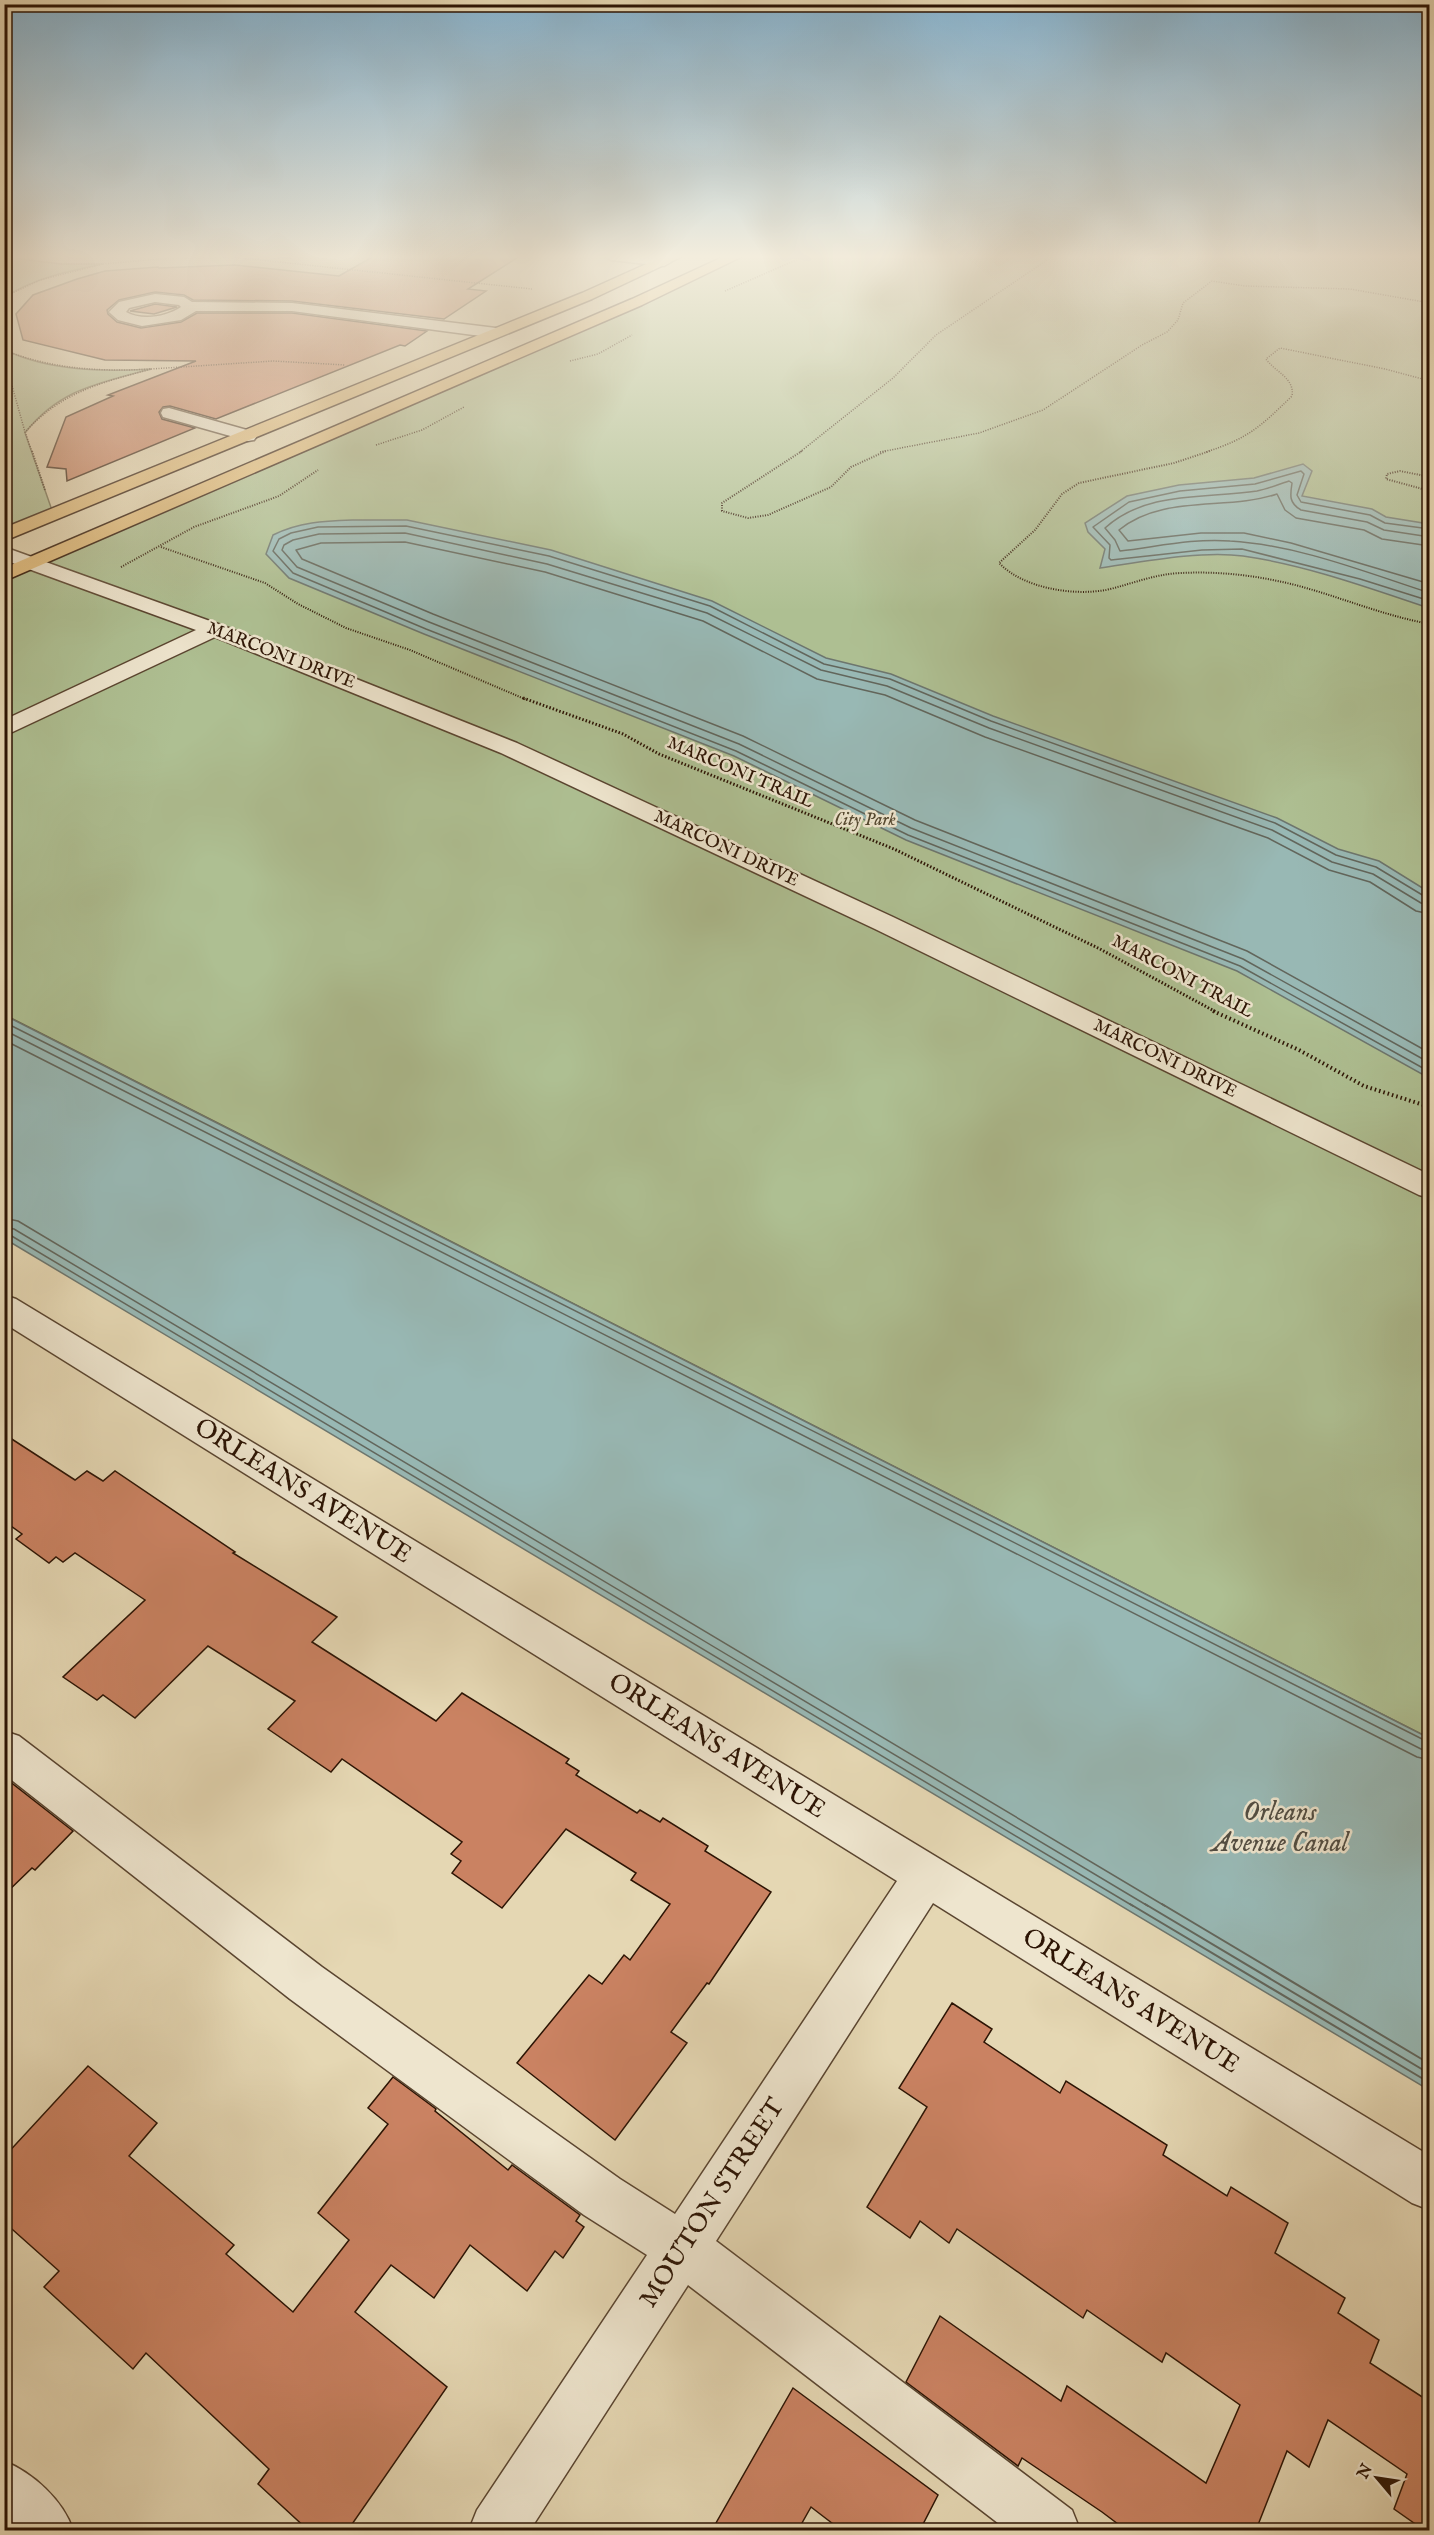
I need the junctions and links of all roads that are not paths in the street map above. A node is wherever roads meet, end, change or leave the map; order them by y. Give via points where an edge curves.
1 (397, 374) edge
2 (470, 374) edge
3 (169, 413) dead end
4 (248, 436) junction
5 (144, 479) junction
6 (191, 493) junction
7 (4, 536) edge
8 (4, 553) edge
9 (32, 562) junction
10 (4, 574) edge
11 (214, 629) junction
12 (4, 729) edge
13 (1430, 1188) edge
14 (4, 1307) edge
15 (4, 1749) edge
16 (926, 1875) junction
17 (1430, 2185) edge
18 (682, 2248) junction
19 (4, 2489) edge
20 (45, 2530) edge
21 (497, 2530) edge
22 (1052, 2530) edge

1 - 4 main road
2 - 6 main road
3 - 4 street
4 - 5 main road
5 - 6 main road
5 - 7 main road
6 - 9 main road
8 - 9 street, MARCONI DRIVE
9 - 10 main road
9 - 11 street, MARCONI DRIVE
11 - 12 street
11 - 13 street, MARCONI DRIVE via 509,748 874,918
14 - 16 street, ORLEANS AVENUE
15 - 18 street via 306,1983 602,2198
16 - 17 street, ORLEANS AVENUE
16 - 18 street, MOUTON STREET
18 - 21 street, MOUTON STREET
18 - 22 street
19 - 20 street

